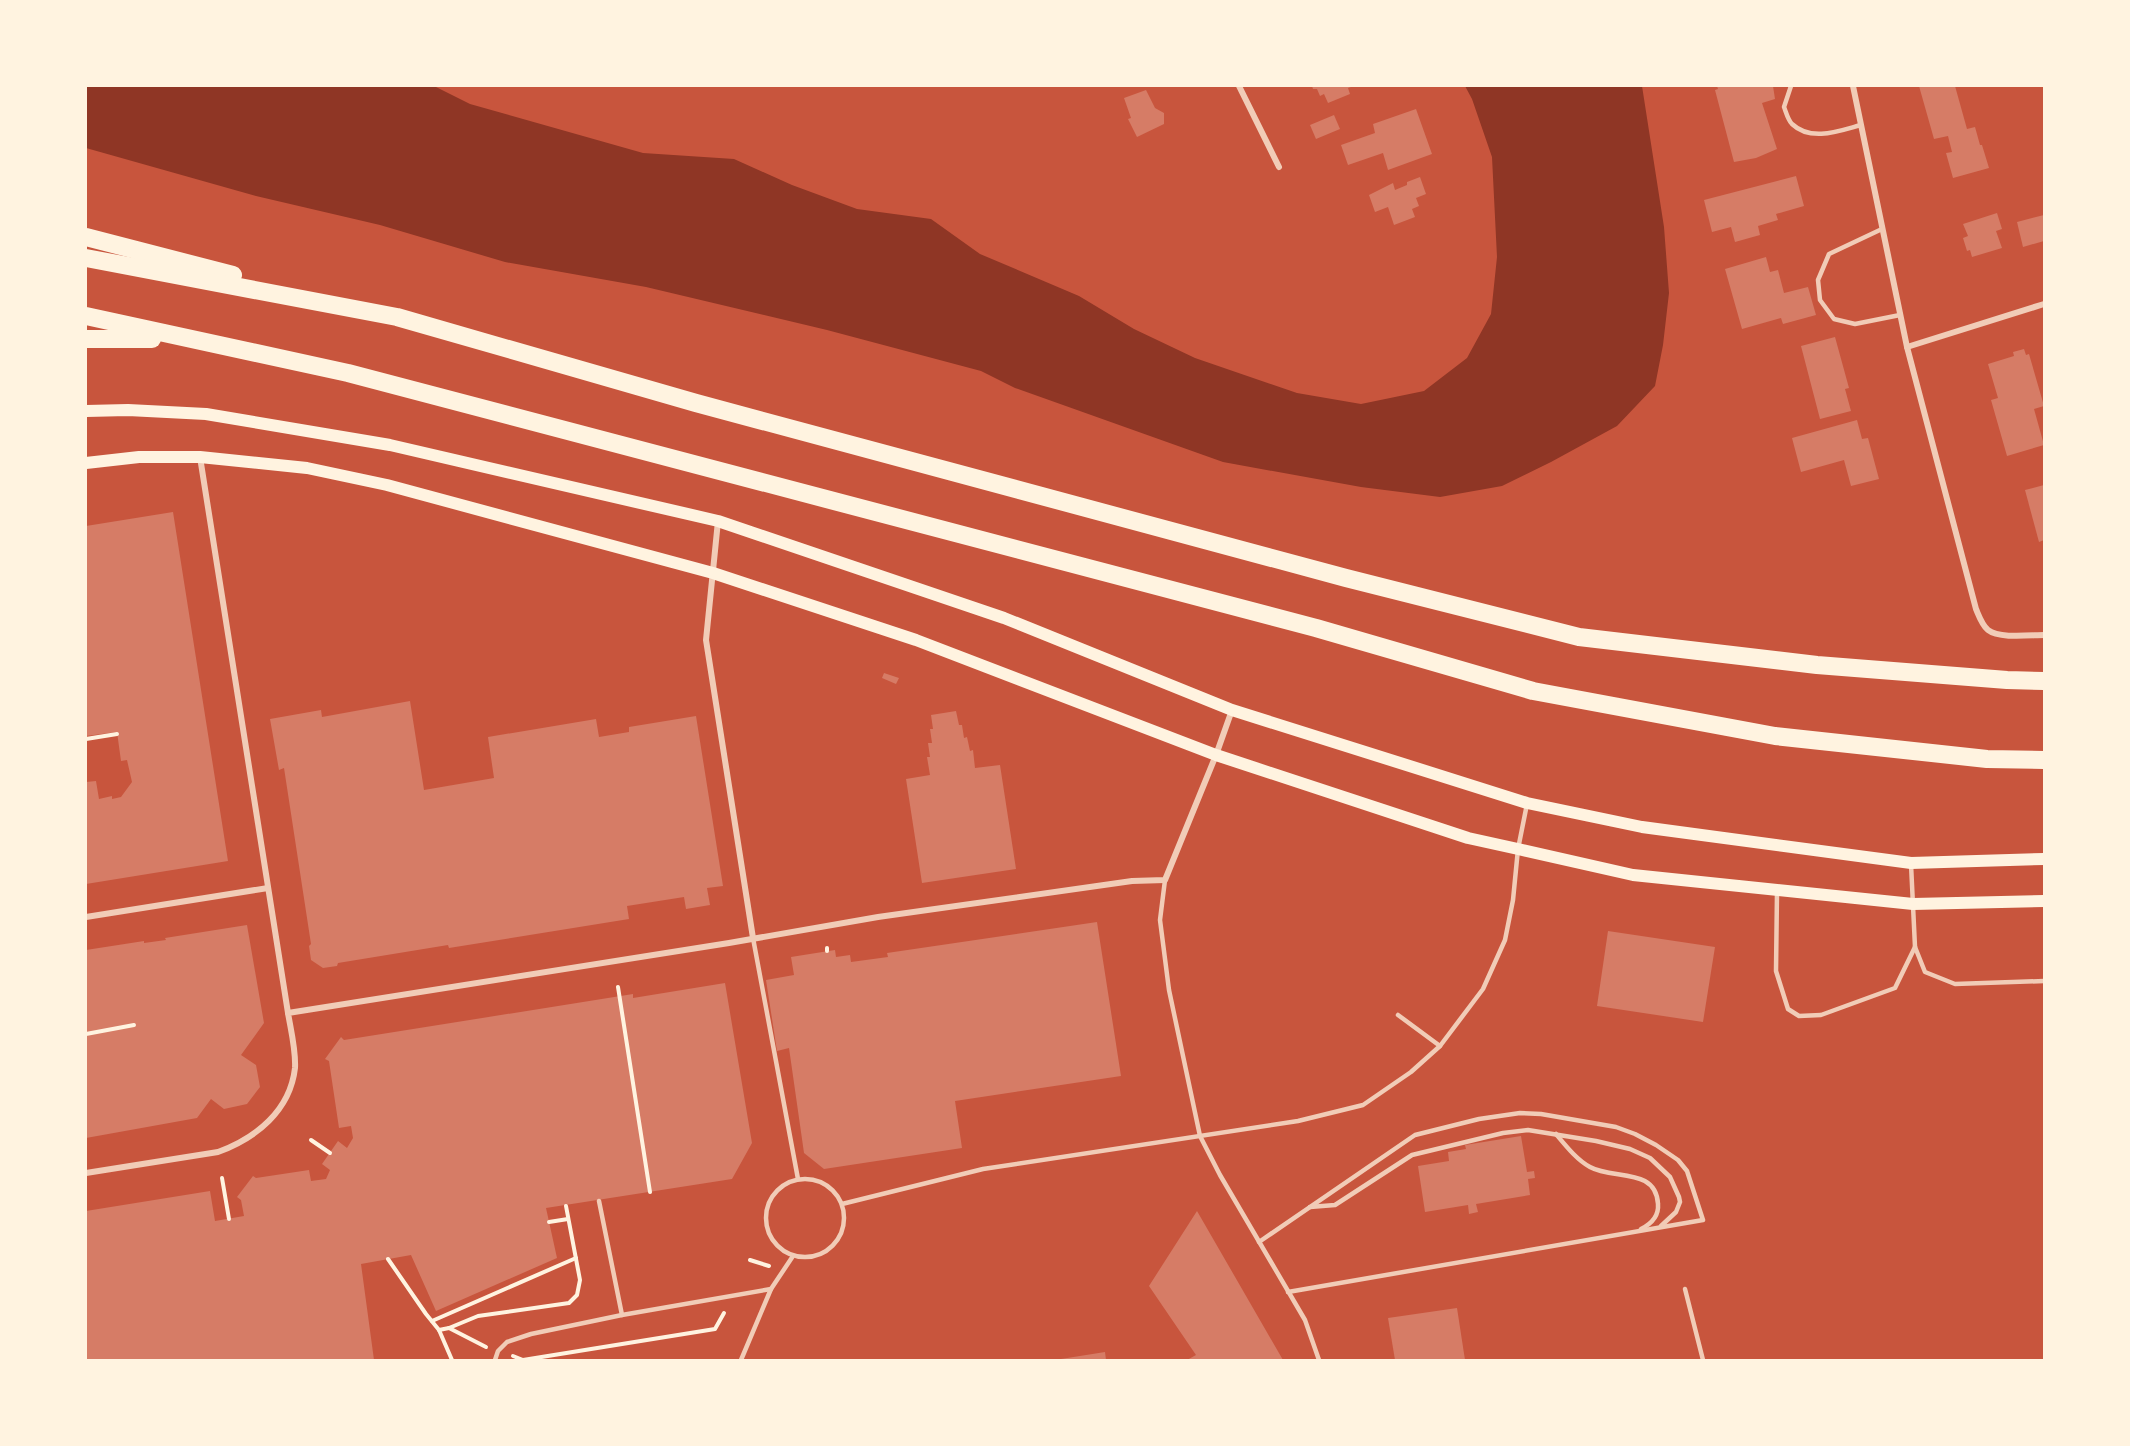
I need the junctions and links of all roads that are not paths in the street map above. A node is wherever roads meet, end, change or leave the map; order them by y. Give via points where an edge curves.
1 (1239, 86) edge
2 (1791, 86) edge
3 (1852, 86) edge
4 (1860, 125) junction
5 (1279, 167) dead end
6 (1882, 229) junction
7 (86, 237) edge
8 (86, 258) edge
9 (2044, 304) edge
10 (1900, 315) junction
11 (86, 316) edge
12 (397, 317) junction
13 (86, 339) edge
14 (187, 339) junction
15 (1907, 347) junction
16 (86, 411) edge
17 (200, 457) junction
18 (86, 463) edge
19 (718, 521) junction
20 (713, 573) junction
21 (2044, 635) edge
22 (2044, 681) edge
23 (1232, 710) junction
24 (1216, 755) junction
25 (2044, 760) edge
26 (1527, 803) junction
27 (1518, 849) junction
28 (2044, 859) edge
29 (1911, 863) junction
30 (1165, 880) junction
31 (268, 888) junction
32 (1777, 890) junction
33 (2044, 901) edge
34 (1913, 904) junction
35 (86, 918) edge
36 (753, 938) junction
37 (1915, 947) junction
38 (2044, 981) edge
39 (288, 1013) junction
40 (1398, 1015) dead end
41 (1440, 1046) junction
42 (1555, 1134) junction
43 (1200, 1136) junction
44 (86, 1173) edge
45 (798, 1179) junction
46 (599, 1201) dead end
47 (842, 1204) junction
48 (1309, 1207) junction
49 (1659, 1227) junction
50 (1635, 1232) junction
51 (1259, 1242) junction
52 (793, 1256) junction
53 (771, 1289) junction
54 (1685, 1289) dead end
55 (1288, 1292) junction
56 (622, 1315) junction
57 (495, 1360) edge
58 (741, 1360) edge
59 (1318, 1360) edge
60 (1703, 1360) edge

1 - 5 street
2 - 4 lane via 1784,107 1791,124 1808,134
3 - 4 street
4 - 6 street
6 - 10 street
6 - 10 lane via 1829,254 1818,280 1820,300 1834,319 1855,324
7 - 12 highway
8 - 12 highway
9 - 15 street
10 - 15 street
11 - 14 highway
12 - 22 highway via 696,403 1579,637 1817,665
13 - 14 highway
14 - 25 highway via 383,382 1316,628 1533,691 1775,736 1987,759
15 - 21 street via 1980,617 1987,629 1999,634
16 - 19 main road via 207,414 402,448
17 - 18 main road via 139,457
17 - 20 main road via 307,468 387,485
17 - 31 street
19 - 20 street
19 - 23 main road via 1004,618
20 - 24 main road via 916,640
20 - 36 street via 706,640
23 - 24 street
23 - 26 main road
24 - 27 main road via 1468,838
24 - 30 street
26 - 27 lane
26 - 29 main road via 1642,827
27 - 32 main road via 1633,875
27 - 41 lane via 1514,900 1505,940 1483,989
28 - 29 main road
29 - 34 lane
30 - 36 street via 1132,881
30 - 43 lane via 1160,920 1169,990
31 - 35 street
31 - 39 street
32 - 34 main road
32 - 37 lane via 1776,970 1788,1009 1799,1016 1821,1016 1895,988
33 - 34 main road
34 - 37 lane
36 - 39 street
36 - 45 lane
37 - 38 lane via 1925,972 1955,984
39 - 44 street via 295,1069 285,1099 255,1134 218,1152
40 - 41 lane
41 - 43 lane via 1412,1072 1363,1104 1298,1121
42 - 48 lane via 1511,1131 1412,1155 1335,1205
42 - 49 lane via 1629,1149 1657,1164 1674,1184 1680,1203 1673,1216
42 - 50 lane via 1591,1168 1652,1185 1658,1200 1656,1215
43 - 47 lane via 983,1169
43 - 51 lane
45 - 47 lane via 824,1184
45 - 52 lane via 775,1192 765,1218 773,1242
46 - 56 lane
47 - 52 lane via 843,1229 838,1240 818,1256
48 - 49 lane via 1415,1135 1479,1119 1530,1113 1624,1129 1678,1161 1690,1176 1703,1220
48 - 51 lane
49 - 50 lane
50 - 55 lane
51 - 55 lane
52 - 53 lane
53 - 56 lane
53 - 58 lane
54 - 60 lane
55 - 59 lane via 1305,1320
56 - 57 lane via 507,1342

